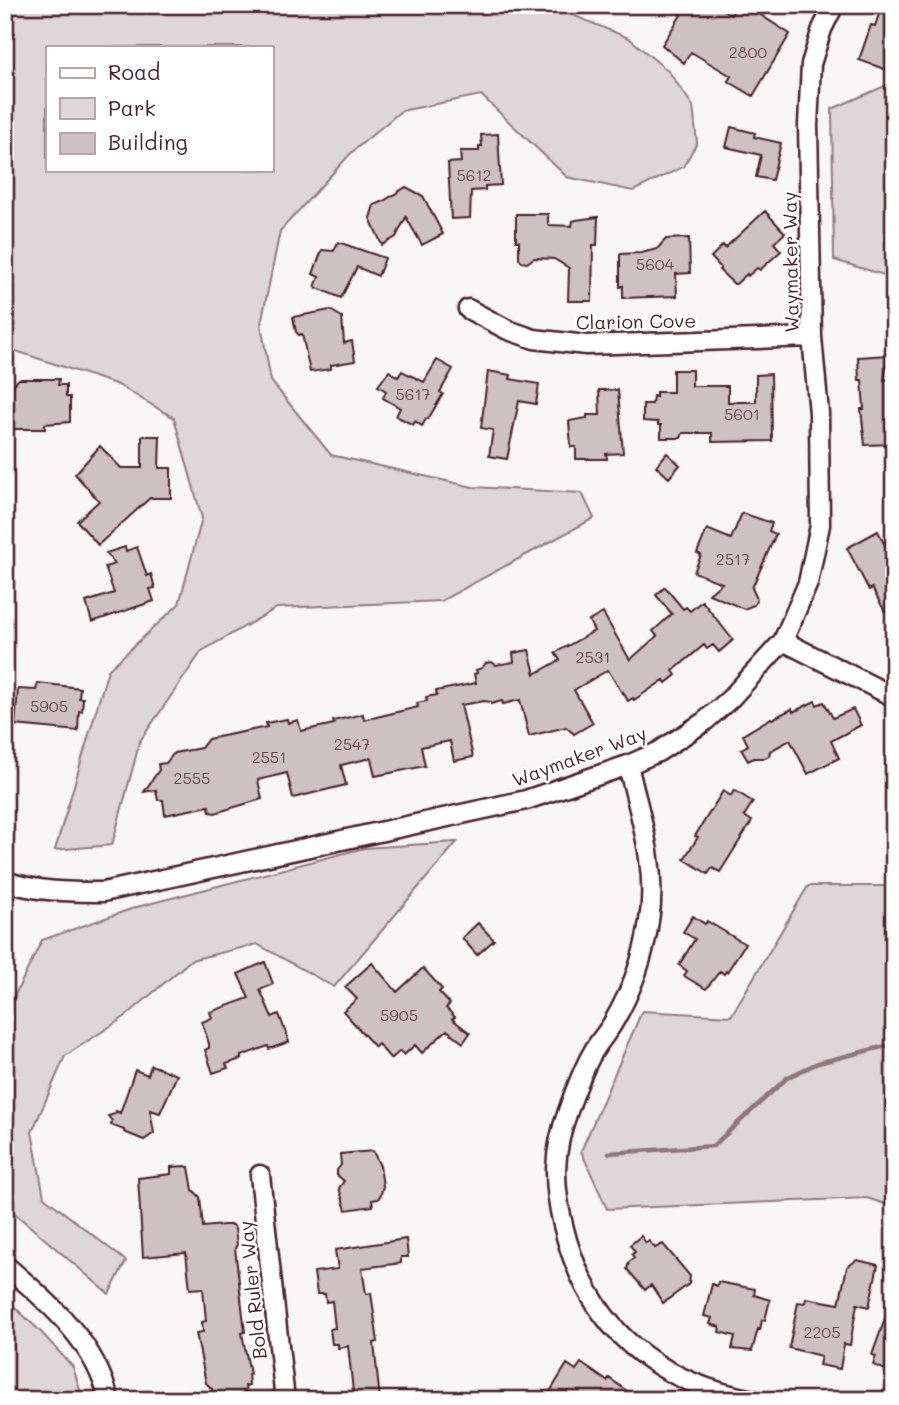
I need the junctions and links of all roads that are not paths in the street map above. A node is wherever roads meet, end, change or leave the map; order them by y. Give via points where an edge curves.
1 (834, 5) edge
2 (468, 309) dead end
3 (812, 337) junction
4 (783, 641) junction
5 (894, 697) edge
6 (628, 765) junction
7 (5, 881) edge
8 (260, 1175) dead end
9 (5, 1265) edge
10 (109, 1400) edge
11 (285, 1400) edge
12 (754, 1400) edge

1 - 3 street, Waymaker Way via 811,64
2 - 3 street, Clarion Cove via 534,339 586,345
3 - 4 street, Waymaker Way via 820,413 820,525 808,583
4 - 5 street
4 - 6 street, Waymaker Way via 704,722
6 - 7 street, Waymaker Way via 526,800 103,892 55,892
6 - 12 street via 653,872 650,919 630,990 592,1052 568,1112 557,1150 556,1194 570,1253 593,1302 611,1327 677,1377
8 - 11 street, Bold Ruler Way
9 - 10 street via 65,1320 94,1359

